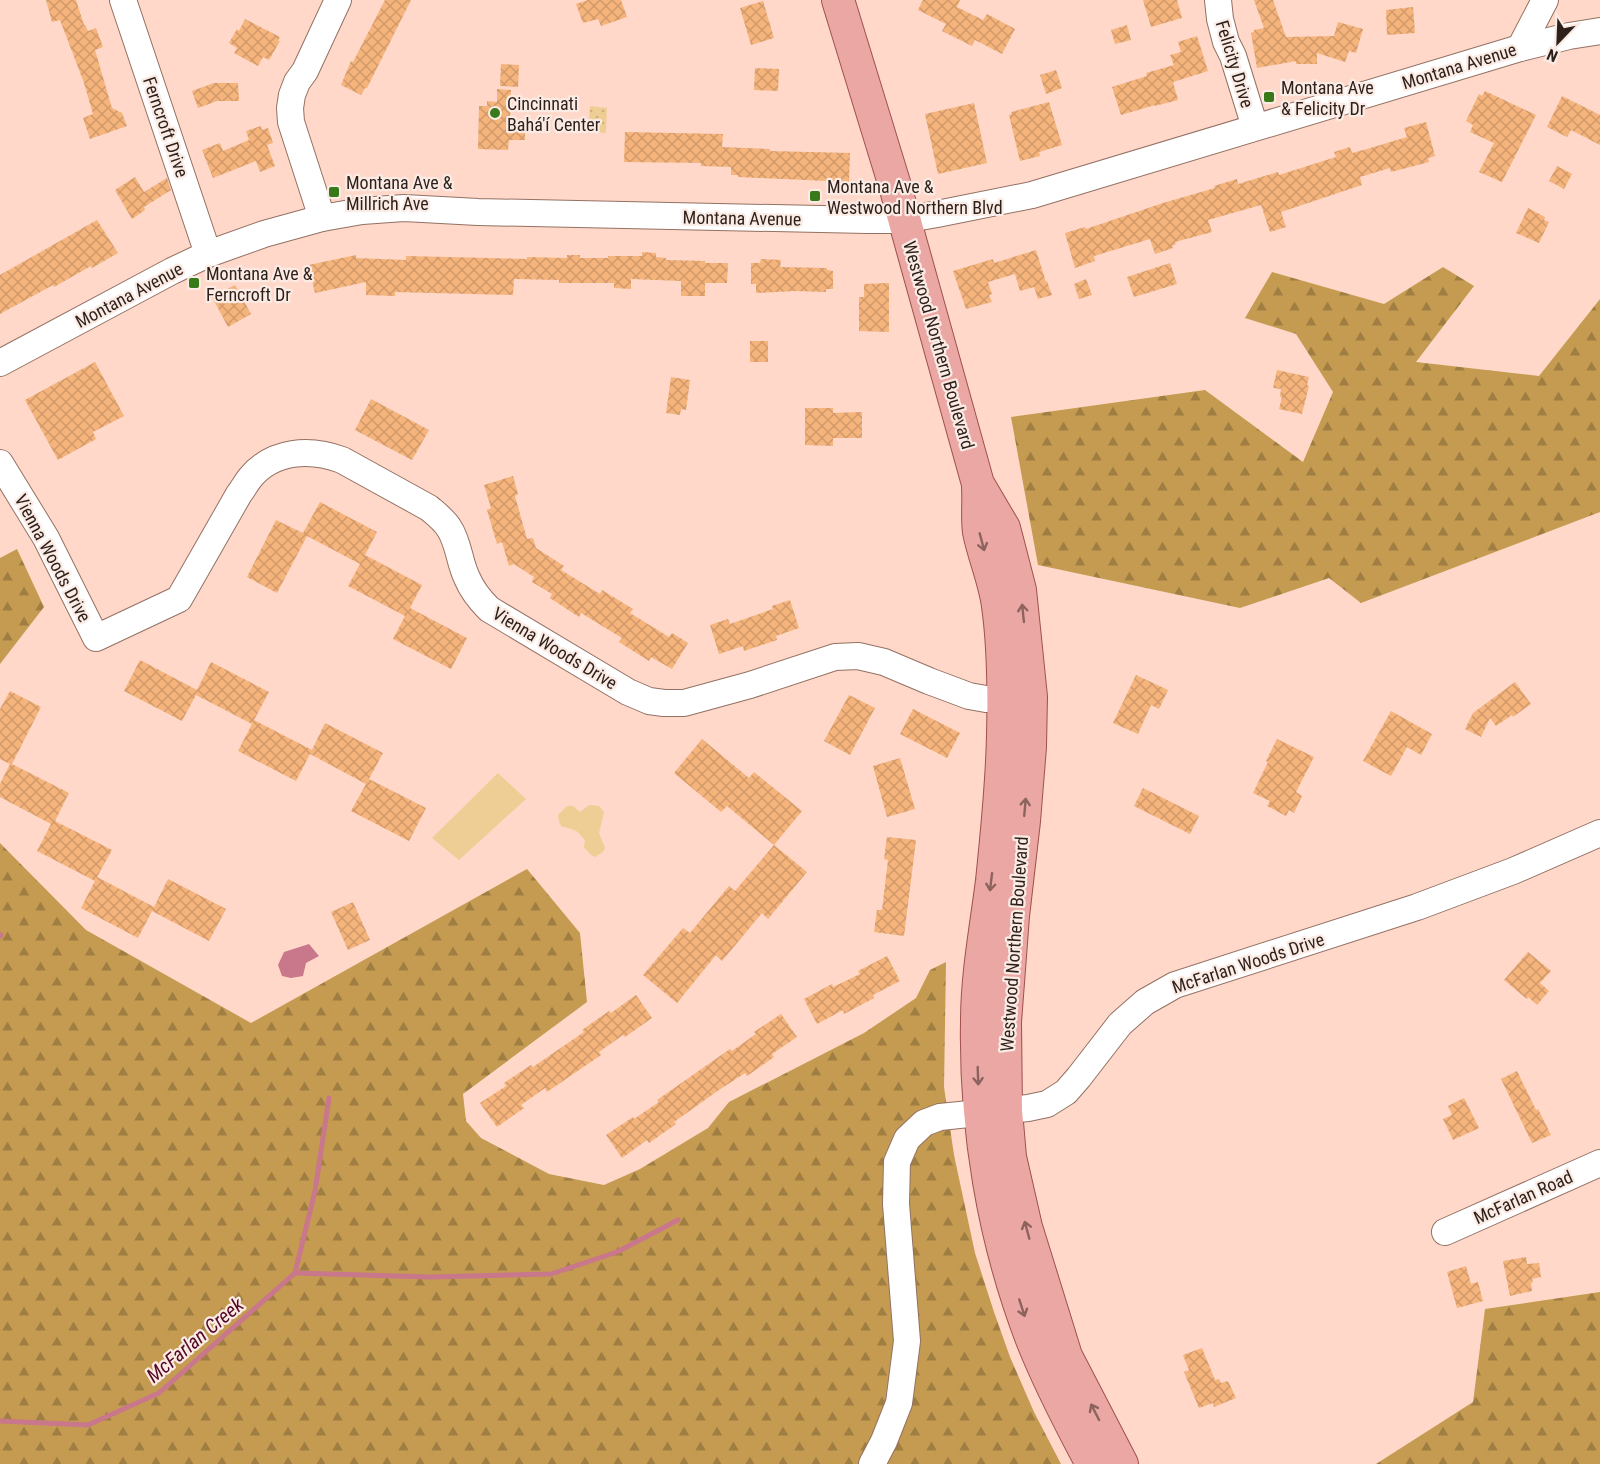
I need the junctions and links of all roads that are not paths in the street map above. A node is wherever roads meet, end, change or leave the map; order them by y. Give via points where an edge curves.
1 (123, 0) edge
2 (338, 0) edge
3 (838, 0) edge
4 (1218, 0) edge
5 (1545, 0) edge
6 (1600, 31) edge
7 (1520, 48) junction
8 (1255, 127) junction
9 (322, 218) junction
10 (903, 220) junction
11 (208, 255) junction
12 (0, 363) edge
13 (0, 463) edge
14 (1017, 697) junction
15 (1600, 833) edge
16 (993, 1111) junction
17 (1600, 1163) edge
18 (1445, 1232) dead end
19 (872, 1464) edge
20 (1092, 1464) edge
21 (1122, 1464) edge

1 - 11 street, Ferncroft Drive
2 - 9 street via 297,82 290,108
3 - 10 main road, Westwood Northern Boulevard
4 - 8 street, Felicity Drive via 1226,42
5 - 7 street
6 - 7 street, Montana Avenue
7 - 8 street, Montana Avenue
8 - 10 street, Montana Avenue via 1032,195
9 - 10 street, Montana Avenue via 404,208
9 - 11 street, Montana Avenue
10 - 14 main road, Westwood Northern Boulevard via 978,484 979,531 998,603 1002,646
11 - 12 street, Montana Avenue
13 - 14 street, Vienna Woods Drive via 46,538 96,638 179,599 250,478 276,459 312,452 342,460 429,508 450,529 466,577 489,609 638,697 684,703 836,657 858,656 884,662 969,696
14 - 16 main road, Westwood Northern Boulevard via 1003,738 976,1020
15 - 16 street, McFarlan Woods Drive via 1417,907 1175,985 1145,1002 1120,1024 1066,1092 1047,1104
16 - 19 street, McFarlan Woods Drive via 940,1117 924,1123 907,1139 897,1162 896,1204 907,1341 899,1403
16 -> 20 main road, Westwood Northern Boulevard via 987,1167 1013,1282 1056,1395
21 -> 16 main road, Westwood Northern Boulevard via 1066,1356 1026,1227 1010,1156
17 - 18 street, McFarlan Road

